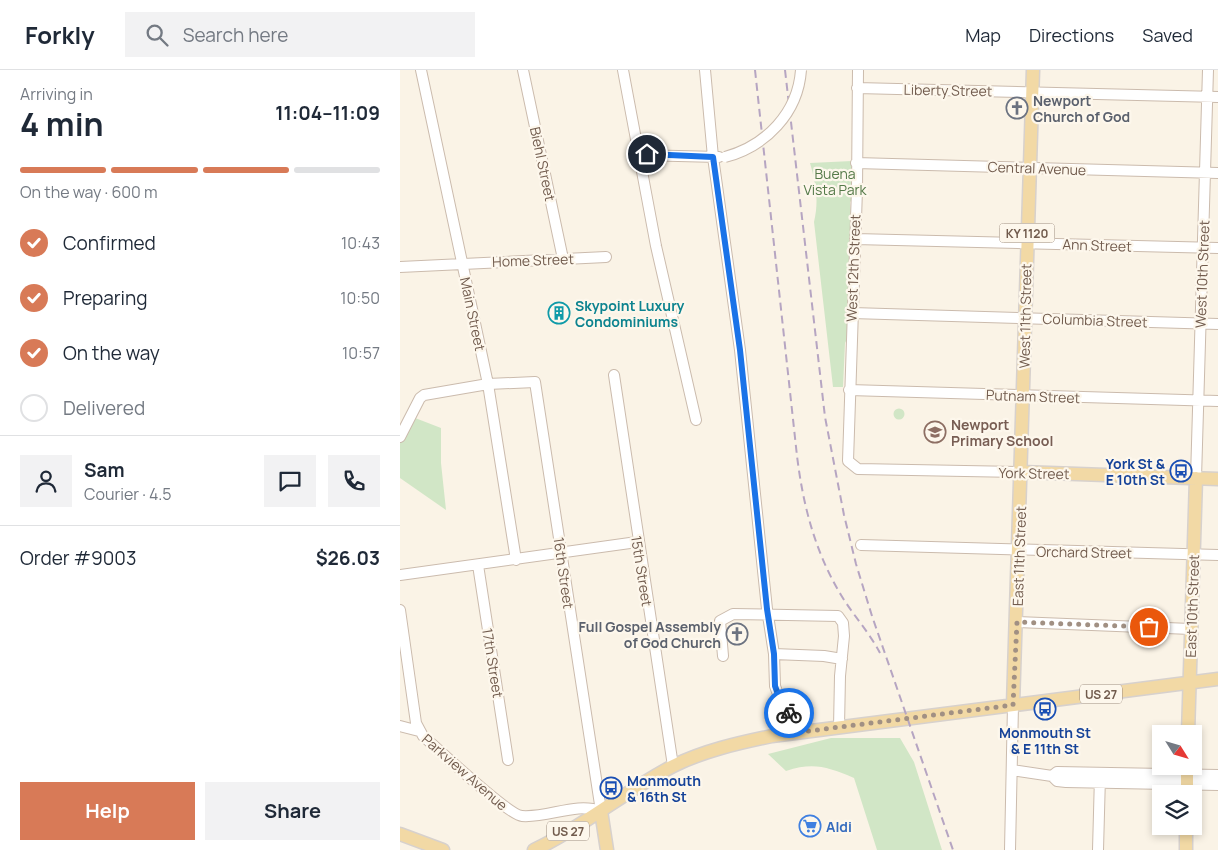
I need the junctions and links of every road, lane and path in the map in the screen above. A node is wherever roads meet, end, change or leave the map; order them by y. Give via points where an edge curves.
1 (421, 70) edge
2 (523, 70) edge
3 (623, 70) edge
4 (705, 70) edge
5 (801, 70) edge
6 (858, 70) edge
7 (1033, 70) edge
8 (1208, 70) edge
9 (857, 88) junction
10 (1032, 92) junction
11 (1207, 97) junction
12 (1218, 97) edge
13 (638, 155) junction
14 (713, 157) junction
15 (856, 163) junction
16 (1029, 167) junction
17 (1218, 173) edge
18 (1206, 174) junction
19 (855, 239) junction
20 (1027, 242) junction
21 (1203, 248) junction
22 (1218, 248) edge
23 (606, 257) dead end
24 (563, 259) junction
25 (463, 263) junction
26 (400, 267) edge
27 (852, 312) junction
28 (1025, 318) junction
29 (1200, 323) junction
30 (1218, 324) edge
31 (614, 375) dead end
32 (488, 384) junction
33 (849, 390) junction
34 (1023, 395) junction
35 (1198, 401) junction
36 (1218, 401) edge
37 (696, 420) dead end
38 (400, 436) edge
39 (851, 465) joint
40 (1021, 472) junction
41 (1196, 478) junction
42 (1218, 479) edge
43 (638, 542) junction
44 (861, 545) dead end
45 (1019, 551) junction
46 (562, 554) junction
47 (1194, 555) junction
48 (1218, 555) edge
49 (516, 560) junction
50 (478, 565) junction
51 (400, 575) edge
52 (400, 610) edge
53 (769, 614) junction
54 (1017, 622) junction
55 (1191, 629) junction
56 (774, 654) junction
57 (723, 656) dead end
58 (842, 659) junction
59 (1218, 680) edge
60 (1190, 683) junction
61 (1013, 705) junction
62 (1188, 725) edge
63 (400, 726) edge
64 (839, 727) junction
65 (419, 731) junction
66 (793, 733) junction
67 (508, 760) dead end
68 (673, 766) junction
69 (1012, 770) junction
70 (1218, 775) edge
71 (1100, 778) junction
72 (1187, 780) edge
73 (1218, 785) edge
74 (602, 810) junction
75 (400, 834) edge
76 (1186, 835) edge
77 (443, 850) edge
78 (534, 850) edge
79 (607, 850) edge
80 (1010, 850) edge
81 (1098, 850) edge
82 (1186, 850) edge

1 - 25 street, Main Street
2 - 24 street, Biehl Street
3 - 13 street
4 - 14 street
5 - 14 street, bridge via 796,96 774,130 749,148 725,157
6 - 9 street, West 12th Street
7 - 10 main road, West 11th Street / KY 1120
8 - 11 street, West 10th Street
9 - 10 street, Liberty Street
9 - 15 street, West 12th Street
10 - 11 street, Liberty Street
10 - 16 main road, West 11th Street / KY 1120
11 - 12 street, Liberty Street
11 - 18 street, West 10th Street
13 - 14 street
13 - 37 street
14 - 53 street via 740,350
15 - 16 street, Central Avenue
15 - 19 street, West 12th Street
16 - 18 street, Central Avenue
16 - 20 main road, West 11th Street / KY 1120
17 - 18 street, Central Avenue
18 - 21 street, West 10th Street
19 - 20 street, Ann Street
19 - 27 street, West 12th Street
20 - 21 street, Ann Street
20 - 28 main road, West 11th Street / KY 1120
21 - 22 street, Ann Street
21 - 29 street, West 10th Street
23 - 24 street, Home Street
24 - 25 street, Home Street
25 - 26 street, Home Street
25 - 32 street, Main Street
27 - 28 street, Columbia Street
27 - 33 street, West 12th Street
28 - 29 street, Columbia Street
28 - 34 main road, West 11th Street / KY 1120
29 - 30 street, Columbia Street
29 - 35 street, West 10th Street
31 - 43 street, 15th Street
32 - 38 street via 422,396
32 - 46 street, 16th Street via 535,382
32 - 49 street, Main Street
33 - 34 street, Putnam Street
33 - 39 street, West 12th Street via 848,461
34 - 35 street, Putnam Street
34 - 40 main road, West 11th Street / KY 1120
35 - 36 street, Putnam Street
35 - 41 street, West 10th Street
39 - 40 street, York Street via 858,469
40 - 41 main road, York Street
40 - 45 main road, East 11th Street
41 - 42 main road, York Street
41 - 47 main road, East 10th Street
43 - 46 street
43 - 68 street, 15th Street
44 - 45 street, Orchard Street
45 - 47 street, Orchard Street
45 - 54 main road, East 11th Street
46 - 49 street
46 - 74 street, 16th Street
47 - 48 street, Orchard Street
47 - 55 main road, East 10th Street
49 - 50 street
50 - 51 street
50 - 67 street, 17th Street
52 - 65 street, Parkview Avenue
53 - 56 street
53 - 57 street via 733,614 720,621
53 - 58 street via 836,615 841,619 844,636
54 - 55 street
54 - 61 main road, East 11th Street
55 - 60 main road, East 10th Street
56 - 58 street
56 - 66 street via 775,686 790,716
58 - 64 street
59 - 60 main road, US 27
60 - 61 main road, US 27
60 - 62 main road, East 10th Street
61 - 64 main road, US 27
61 - 69 street, East 11th Street
63 - 65 street
64 - 66 main road, US 27
65 - 74 street, Parkview Avenue via 514,814 534,815 588,806
66 - 68 main road, US 27 via 725,747
68 - 74 main road, US 27
69 - 71 street
69 - 80 street, East 11th Street
70 - 72 street
71 - 72 street
71 - 81 street
72 - 73 street
74 - 78 main road, US 27
74 - 79 main road
75 - 77 main road
76 - 82 main road

